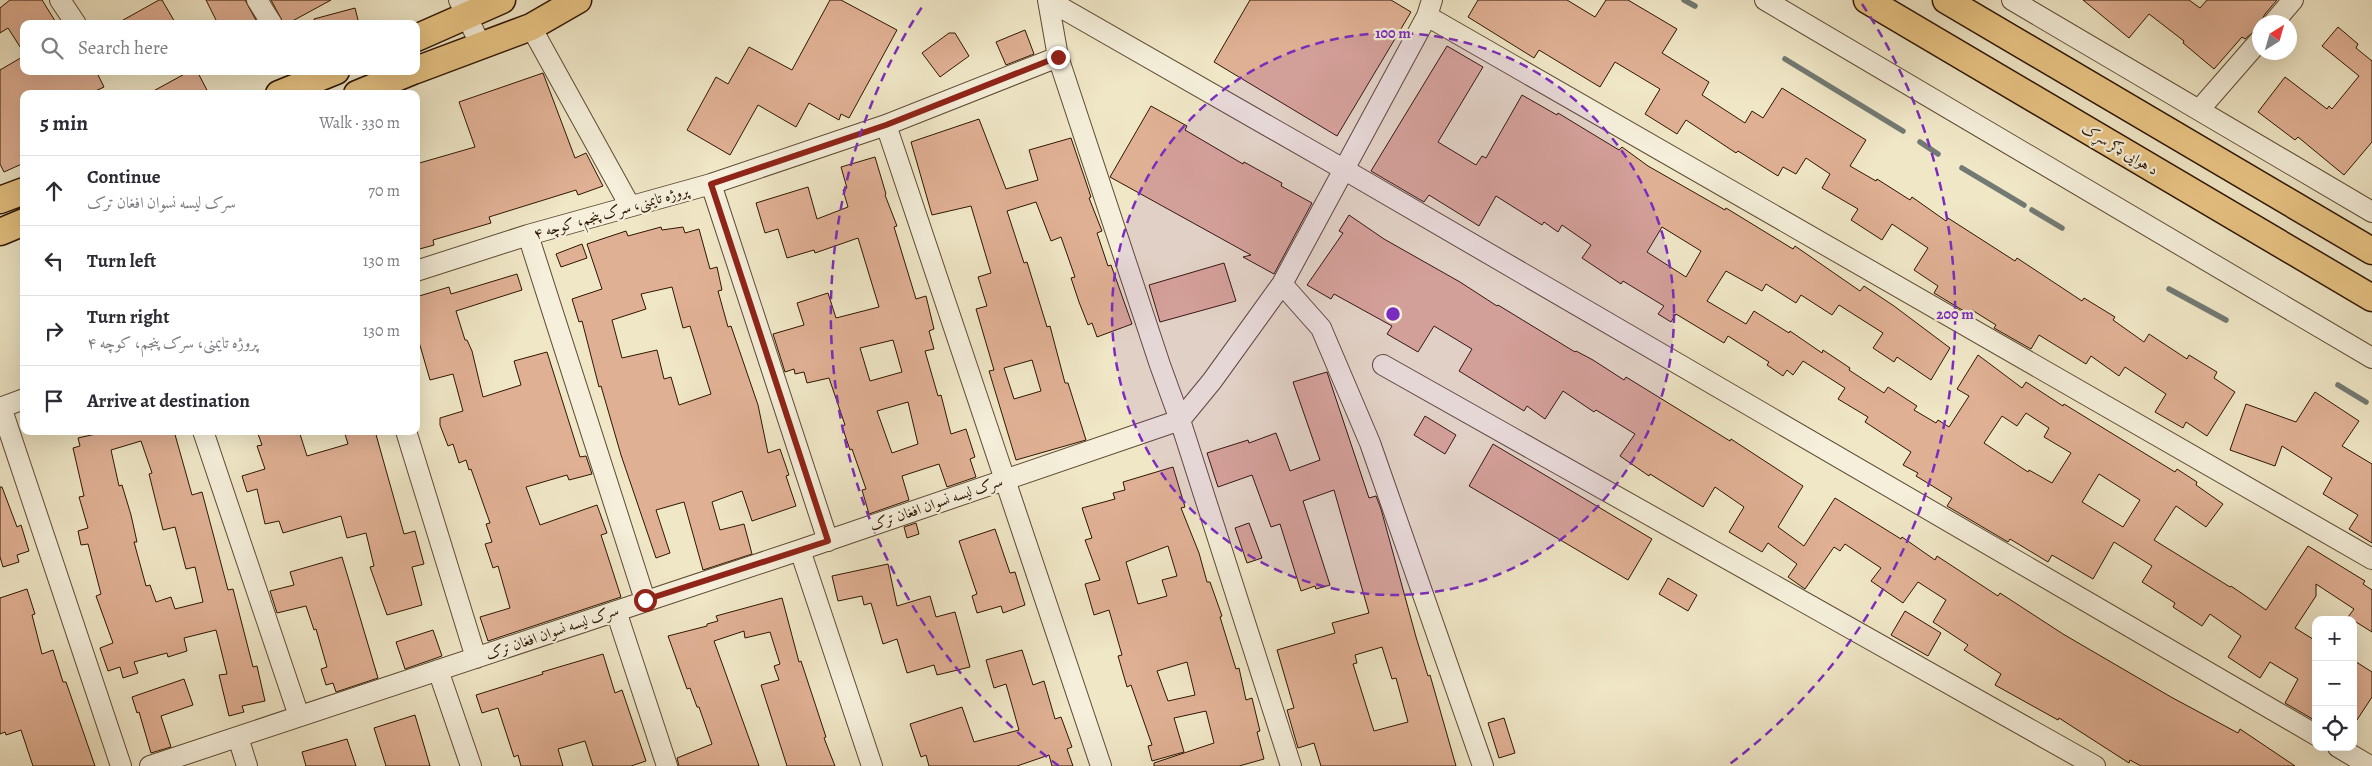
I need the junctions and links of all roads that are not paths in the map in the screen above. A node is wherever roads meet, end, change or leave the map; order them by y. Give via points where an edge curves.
1 (60, 0) edge
2 (256, 0) edge
3 (502, 0) edge
4 (578, 0) edge
5 (1048, 0) edge
6 (1765, 0) edge
7 (1867, 0) edge
8 (1946, 0) edge
9 (2012, 0) edge
10 (2294, 0) edge
11 (463, 8) edge
12 (1430, 8) edge
13 (2280, 15) edge
14 (73, 20) edge
15 (269, 20) edge
16 (531, 27) junction
17 (420, 35) edge
18 (480, 44) junction
19 (2252, 49) edge
20 (1058, 57) junction
21 (420, 69) edge
22 (405, 75) edge
23 (304, 77) edge
24 (285, 90) edge
25 (366, 90) edge
26 (2199, 110) junction
27 (886, 125) junction
28 (1345, 170) junction
29 (711, 184) junction
30 (20, 192) edge
31 (0, 200) edge
32 (630, 206) junction
33 (2369, 206) edge
34 (20, 224) edge
35 (0, 232) edge
36 (528, 236) junction
37 (2372, 251) edge
38 (420, 270) edge
39 (1282, 284) junction
40 (2372, 298) edge
41 (2372, 358) edge
42 (1383, 365) dead end
43 (20, 400) edge
44 (0, 407) edge
45 (1180, 420) junction
46 (205, 435) edge
47 (407, 435) edge
48 (1005, 480) junction
49 (828, 541) junction
50 (800, 550) junction
51 (2372, 559) edge
52 (645, 600) junction
53 (616, 611) junction
54 (476, 658) junction
55 (438, 670) junction
56 (299, 716) junction
57 (2312, 732) edge
58 (238, 737) junction
59 (2345, 751) edge
60 (122, 766) edge
61 (150, 766) edge
62 (248, 766) edge
63 (471, 766) edge
64 (667, 766) edge
65 (872, 766) edge
66 (1101, 766) edge
67 (1291, 766) edge
68 (1484, 766) edge
69 (2095, 766) edge
70 (2370, 766) edge

1 - 14 street
2 - 15 street
3 - 11 main road
4 - 16 main road
5 - 20 street
5 - 28 street
6 - 41 street
7 - 40 main road, د هوایی ډګر سړک
8 - 37 main road
9 - 26 street
10 - 13 street
11 - 17 main road
11 - 18 street
12 - 28 street
12 - 51 street
16 - 18 main road
16 - 32 street
18 - 21 main road
19 - 26 street
20 - 27 street, پروژه تایمنی، سرک پنجم، کوچه ۴
20 - 45 street
22 - 25 main road
23 - 24 main road
26 - 33 street
27 - 29 street, پروژه تایمنی، سرک پنجم، کوچه ۴
27 - 48 street
28 - 39 street
28 - 57 street
29 - 32 street, پروژه تایمنی، سرک پنجم، کوچه ۴
29 - 49 street
30 - 31 main road
32 - 36 street, پروژه تایمنی، سرک پنجم، کوچه ۴
34 - 35 main road
36 - 38 street, پروژه تایمنی، سرک پنجم، کوچه ۴
36 - 52 street
39 - 45 street
39 - 68 street via 1321,328 1370,443
42 - 69 street
43 - 44 street
44 - 60 street
45 - 48 street, سرک لیسه نسوان افغان‌ ترک
45 - 67 street
46 - 56 street
47 - 54 street
48 - 49 street, سرک لیسه نسوان افغان‌ ترک
48 - 66 street
49 - 50 street, سرک لیسه نسوان افغان‌ ترک
50 - 52 street, سرک لیسه نسوان افغان‌ ترک
50 - 65 street
52 - 53 street, سرک لیسه نسوان افغان‌ ترک
53 - 54 street, سرک لیسه نسوان افغان‌ ترک
53 - 64 street
54 - 55 street, سرک لیسه نسوان افغان‌ ترک
55 - 56 street, سرک لیسه نسوان افغان‌ ترک
55 - 63 street
56 - 58 street, سرک لیسه نسوان افغان‌ ترک
58 - 61 street, سرک لیسه نسوان افغان‌ ترک
58 - 62 street
59 - 70 street

